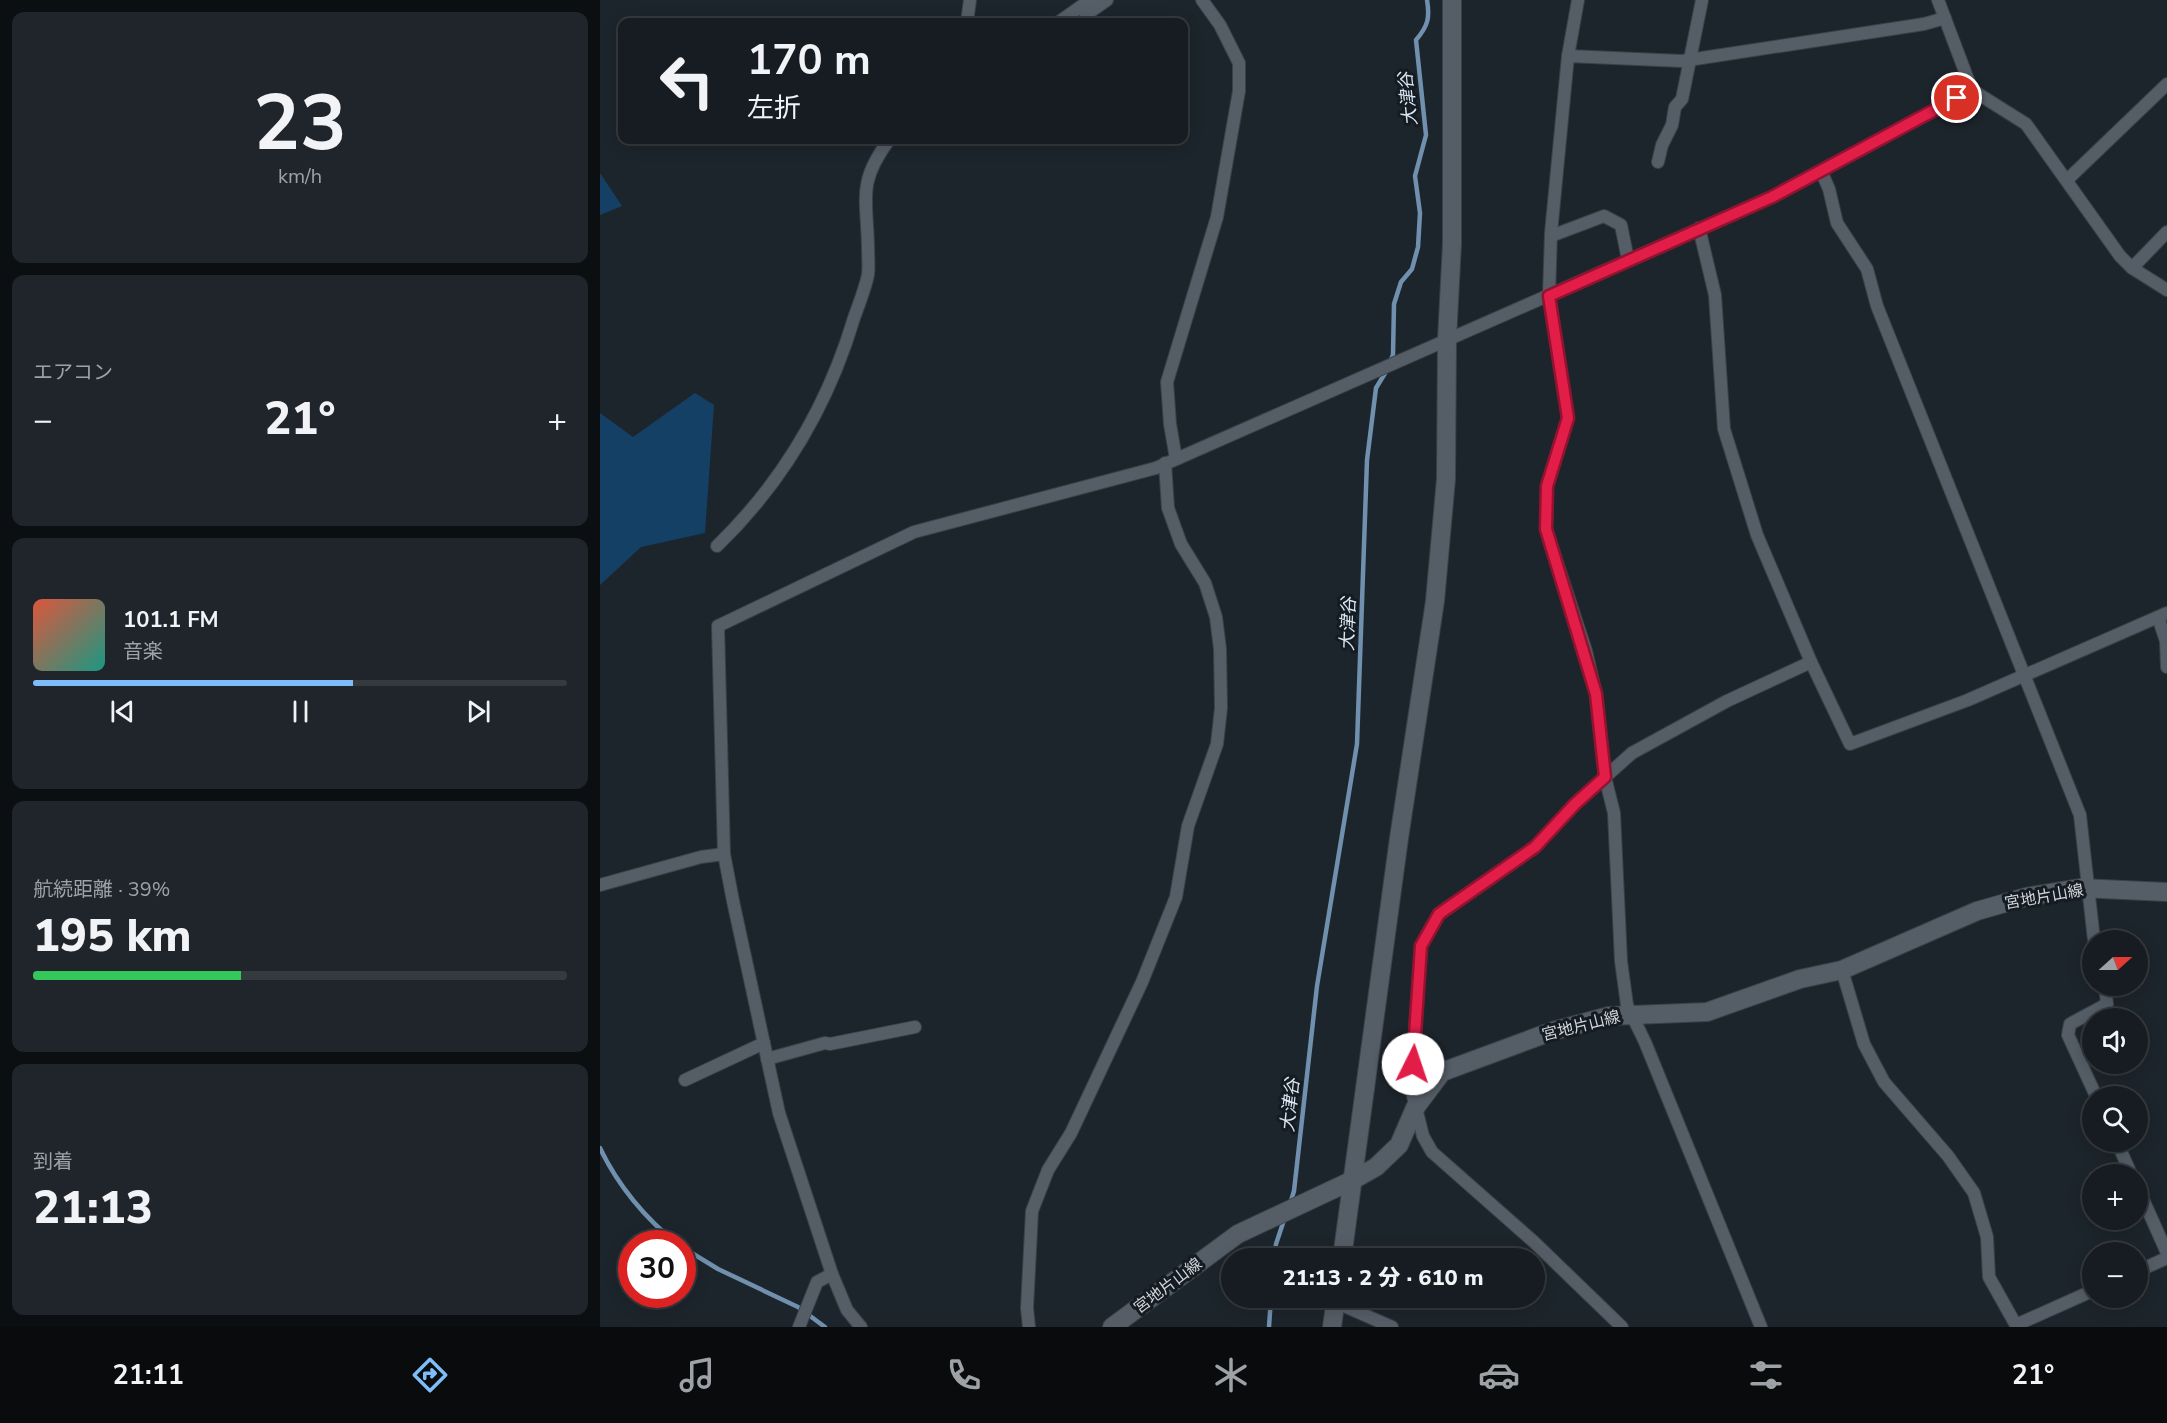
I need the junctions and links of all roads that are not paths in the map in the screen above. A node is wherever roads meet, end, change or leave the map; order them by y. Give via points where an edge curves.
1 (970, 0) edge
2 (1107, 0) edge
3 (1202, 0) edge
4 (1452, 0) edge
5 (1578, 0) edge
6 (1702, 0) edge
7 (1938, 0) edge
8 (1086, 3) edge
9 (968, 18) edge
10 (1065, 18) edge
11 (1945, 18) junction
12 (1568, 56) junction
13 (1691, 59) junction
14 (2167, 84) edge
15 (1972, 90) junction
16 (886, 144) edge
17 (1658, 162) dead end
18 (1822, 173) junction
19 (2067, 180) junction
20 (1699, 228) junction
21 (2167, 232) edge
22 (1551, 236) junction
23 (1628, 260) junction
24 (2132, 268) junction
25 (2167, 290) edge
26 (1549, 296) junction
27 (1443, 342) junction
28 (1170, 461) junction
29 (717, 546) dead end
30 (2163, 615) edge
31 (1810, 662) junction
32 (2167, 667) edge
33 (2025, 673) junction
34 (1605, 777) junction
35 (724, 854) junction
36 (600, 885) edge
37 (2087, 888) junction
38 (2167, 892) edge
39 (2093, 930) edge
40 (1842, 970) junction
41 (2106, 996) edge
42 (1631, 1014) junction
43 (915, 1027) dead end
44 (764, 1043) junction
45 (767, 1059) junction
46 (685, 1080) dead end
47 (2091, 1086) edge
48 (1415, 1108) junction
49 (1353, 1180) junction
50 (2148, 1210) edge
51 (1343, 1248) edge
52 (2167, 1253) edge
53 (2167, 1258) edge
54 (2148, 1267) edge
55 (832, 1274) junction
56 (2082, 1296) edge
57 (1335, 1308) edge
58 (1353, 1308) edge
59 (799, 1326) edge
60 (2016, 1326) edge
61 (861, 1327) edge
62 (1029, 1327) edge
63 (1112, 1327) edge
64 (1332, 1327) edge
65 (1392, 1327) edge
66 (1622, 1327) edge
67 (1761, 1327) edge

1 - 9 street
2 - 8 street via 1087,14
3 - 28 street via 1239,63 1239,91 1218,217 1167,382
4 - 27 street via 1452,244
5 - 12 street
6 - 13 street
7 - 11 street
8 - 10 street
11 - 13 street
11 - 15 street
12 - 13 street
12 - 22 street
13 - 17 street via 1682,99 1675,107
14 - 19 street
15 - 18 street
15 - 19 street via 2026,124
16 - 29 street via 873,162 864,194 868,274 846,348 796,451
18 - 20 street
18 - 33 street via 1837,224 1867,269 1877,306
19 - 24 street
20 - 23 street
20 - 31 street via 1714,295 1724,429 1757,535
21 - 24 street
22 - 23 street via 1604,216 1621,225
22 - 26 street
23 - 26 street
24 - 25 street
26 - 27 street
26 - 34 street via 1568,418 1547,486 1546,529 1596,694
27 - 28 street
27 - 49 street via 1446,479 1435,601
28 - 35 street via 1058,496 914,532 717,626
28 - 62 street via 1168,508 1181,544 1205,583 1216,616 1221,661 1217,744 1188,826 1176,897 1142,982 1071,1133 1048,1170 1032,1211 1026,1308
30 - 32 street
30 - 33 street
31 - 33 street via 1850,744 1968,700
31 - 34 street via 1661,736 1632,753
33 - 37 street via 2080,815
34 - 42 street via 1614,813 1621,961
34 - 48 street via 1535,847 1439,914 1421,946 1411,1088
35 - 36 street
35 - 44 street
37 - 38 street, 宮地片山線
37 - 39 street
37 - 40 street, 宮地片山線 via 2026,897 1977,911
40 - 42 street, 宮地片山線 via 1800,979 1707,1012
40 - 60 street via 1864,1044 1884,1082 1948,1156 1974,1193 1987,1237 1989,1277
41 - 47 street via 2107,1004 2070,1024 2068,1035
42 - 48 street, 宮地片山線 via 1553,1031 1442,1072
42 - 67 street
43 - 45 street via 825,1043
44 - 45 street
44 - 46 street
45 - 55 street via 779,1113
48 - 49 street, 宮地片山線 via 1398,1145 1376,1167
48 - 66 street via 1432,1152
49 - 51 street
49 - 63 street, 宮地片山線 via 1238,1234
50 - 52 street
53 - 54 street
55 - 59 street via 817,1282
55 - 61 street via 847,1310
56 - 60 street
57 - 64 street
58 - 65 street

